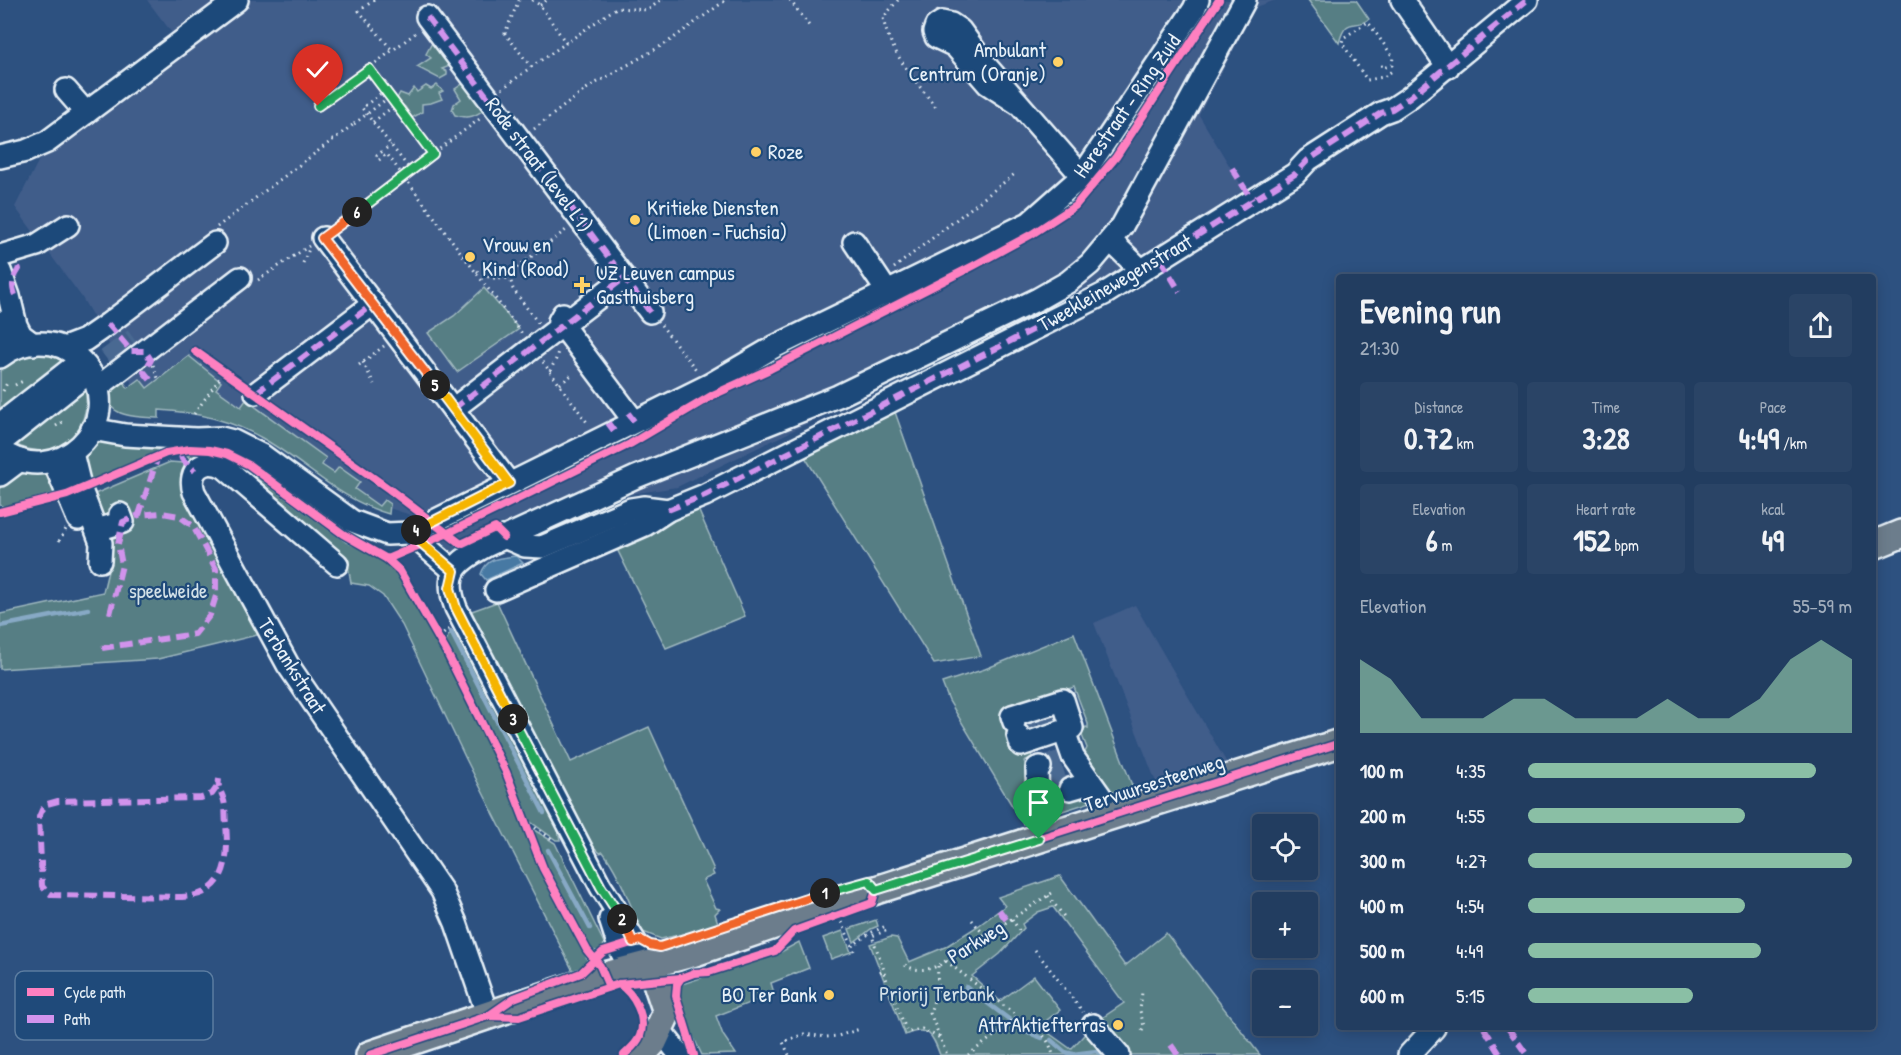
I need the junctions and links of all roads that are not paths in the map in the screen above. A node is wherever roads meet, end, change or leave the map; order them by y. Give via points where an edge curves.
1 (237, 0) edge
2 (1198, 0) edge
3 (1245, 0) edge
4 (1402, 0) edge
5 (1527, 0) edge
6 (428, 20) road end
7 (1448, 67) junction
8 (66, 90) dead end
9 (1020, 105) dead end
10 (86, 113) junction
11 (0, 157) edge
12 (1082, 176) junction
13 (68, 225) dead end
14 (212, 237) road end
15 (315, 241) road end
16 (1111, 241) junction
17 (854, 242) dead end
18 (9, 254) edge
19 (1141, 270) junction
20 (0, 271) edge
21 (240, 278) dead end
22 (624, 278) junction
23 (888, 293) junction
24 (373, 304) junction
25 (650, 312) road end
26 (564, 313) dead end
27 (0, 322) edge
28 (33, 344) junction
29 (1, 356) edge
30 (80, 370) junction
31 (256, 393) road end
32 (453, 409) junction
33 (631, 417) junction
34 (95, 421) junction
35 (0, 424) edge
36 (8, 453) edge
37 (63, 458) junction
38 (0, 475) edge
39 (509, 483) junction
40 (668, 510) junction
41 (120, 514) dead end
42 (97, 530) junction
43 (410, 533) junction
44 (1901, 534) edge
45 (504, 537) junction
46 (1876, 544) edge
47 (337, 564) dead end
48 (454, 571) junction
49 (496, 591) dead end
50 (1036, 724) tunnel mouth
51 (1336, 744) edge
52 (1059, 778) junction
53 (1114, 815) junction
54 (1039, 839) junction
55 (640, 967) junction
56 (488, 1016) junction
57 (1093, 1025) road end
58 (659, 1029) junction
59 (1432, 1030) edge
60 (370, 1055) edge
61 (641, 1055) edge
62 (680, 1055) edge
63 (1119, 1055) edge
64 (1409, 1055) edge

1 - 10 street
2 - 12 street, Herestraat - Ring Zuid
3 - 16 street
4 - 7 street
5 - 7 street, Tweekleinewegenstraat
6 - 22 street, Rode straat (level L1)
7 - 19 street, Tweekleinewegenstraat via 1392,109 1308,160 1295,174
8 - 10 street
9 - 12 street
10 - 11 street via 46,142
12 - 23 street, Herestraat - Ring Zuid via 1029,223
13 - 18 street via 37,245
14 - 30 street via 85,340
15 - 24 street
16 - 19 street
16 - 45 street via 1068,282 1011,313 838,396 636,477
17 - 23 street
19 - 40 street, Tweekleinewegenstraat via 1017,339
20 - 28 street via 16,325
21 - 30 street
22 - 25 street, Rode straat (level L1)
22 - 32 street
23 - 33 street, Herestraat - Ring Zuid via 774,347 709,385
24 - 31 street
24 - 32 street
26 - 33 street via 559,321
27 - 29 street via 4,342
28 - 29 street
28 - 30 street via 51,344
30 - 34 street
30 - 35 street
30 - 36 street
32 - 39 street
33 - 39 street, Herestraat - Ring Zuid
34 - 37 street via 82,445
34 - 43 street via 125,435 221,438 263,456 352,521 387,534
36 - 37 street
36 - 38 street
37 - 42 street
37 - 42 street via 91,548 100,561
39 - 43 street, Herestraat - Ring Zuid
40 - 45 street, Tweekleinewegenstraat via 630,509 542,547 525,546
40 - 49 street, Tweekleinewegenstraat via 645,525
41 - 42 street via 123,522
43 - 48 street
44 - 46 main road
45 - 48 street via 463,559
47 - 56 street, Terbankstraat via 224,467 208,463 195,471 194,492 288,665 441,891
48 - 55 street via 450,588 456,608 601,887 618,911
50 - 52 street
51 - 53 main road, Tervuursesteenweg
52 - 53 street
52 - 54 street
53 - 54 main road, Tervuursesteenweg
54 - 55 main road, Tervuursesteenweg
55 - 56 main road, Tervuursesteenweg
55 - 58 main road via 667,1012
56 - 60 main road, Tervuursesteenweg
57 - 63 street
58 - 61 main road
58 - 62 street
59 - 64 street

